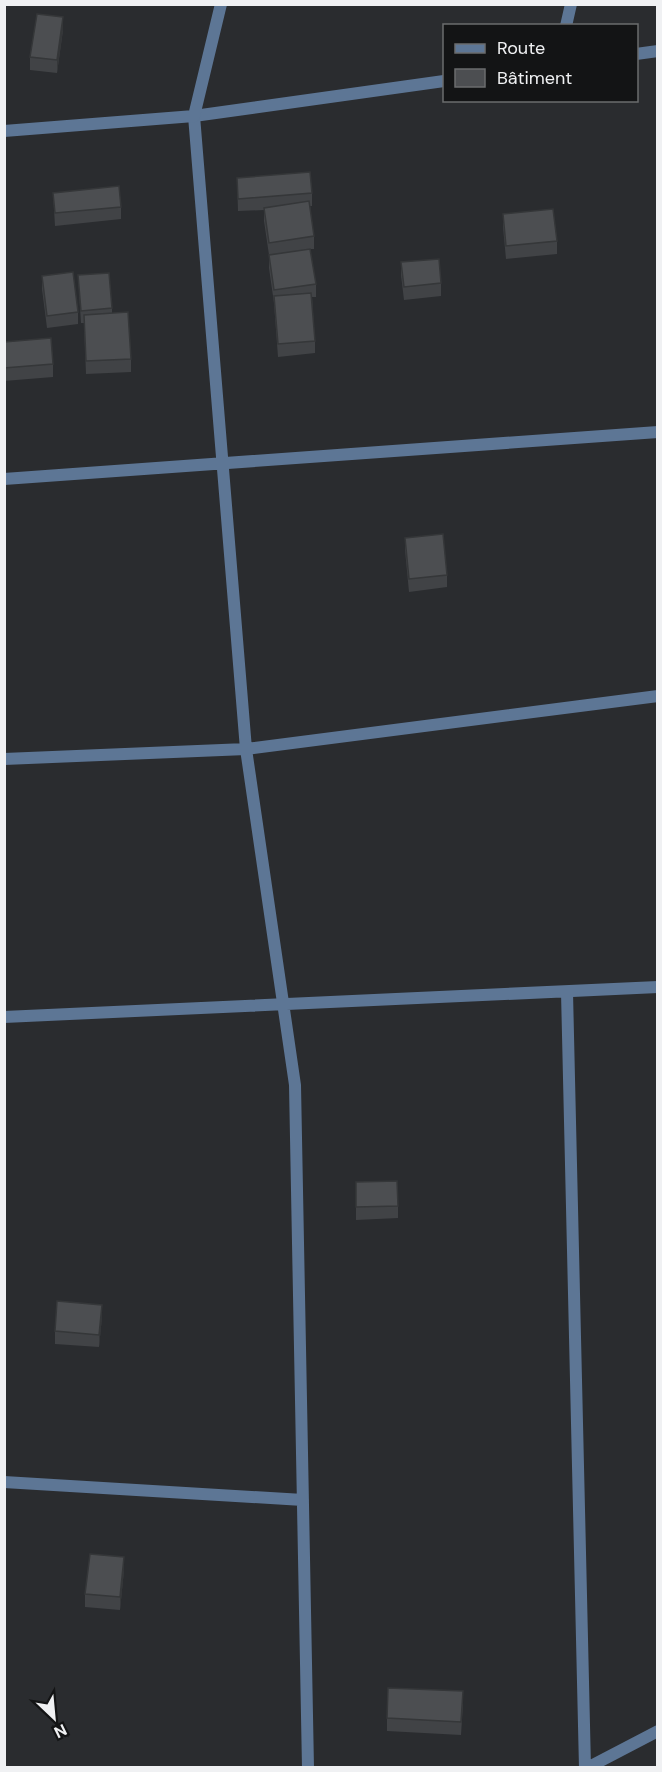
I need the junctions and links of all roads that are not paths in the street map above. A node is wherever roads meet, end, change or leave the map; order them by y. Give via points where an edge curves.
1 (222, 4) edge
2 (571, 4) edge
3 (566, 24) edge
4 (657, 51) edge
5 (638, 54) edge
6 (443, 81) edge
7 (194, 116) junction
8 (4, 131) edge
9 (657, 432) edge
10 (223, 463) junction
11 (4, 479) edge
12 (657, 696) edge
13 (246, 749) junction
14 (4, 759) edge
15 (657, 987) edge
16 (567, 992) junction
17 (284, 1006) junction
18 (4, 1017) edge
19 (4, 1482) edge
20 (303, 1500) junction
21 (657, 1731) edge
22 (308, 1767) edge
23 (586, 1767) edge

1 - 7 street
2 - 3 street
4 - 5 street
6 - 7 street
7 - 8 street
7 - 10 street
9 - 10 street
10 - 11 street
10 - 13 street
12 - 13 street
13 - 14 street
13 - 17 street
15 - 16 street
16 - 17 street
16 - 23 street
17 - 18 street
17 - 20 street via 295,1085
19 - 20 street
20 - 22 street
21 - 23 street

